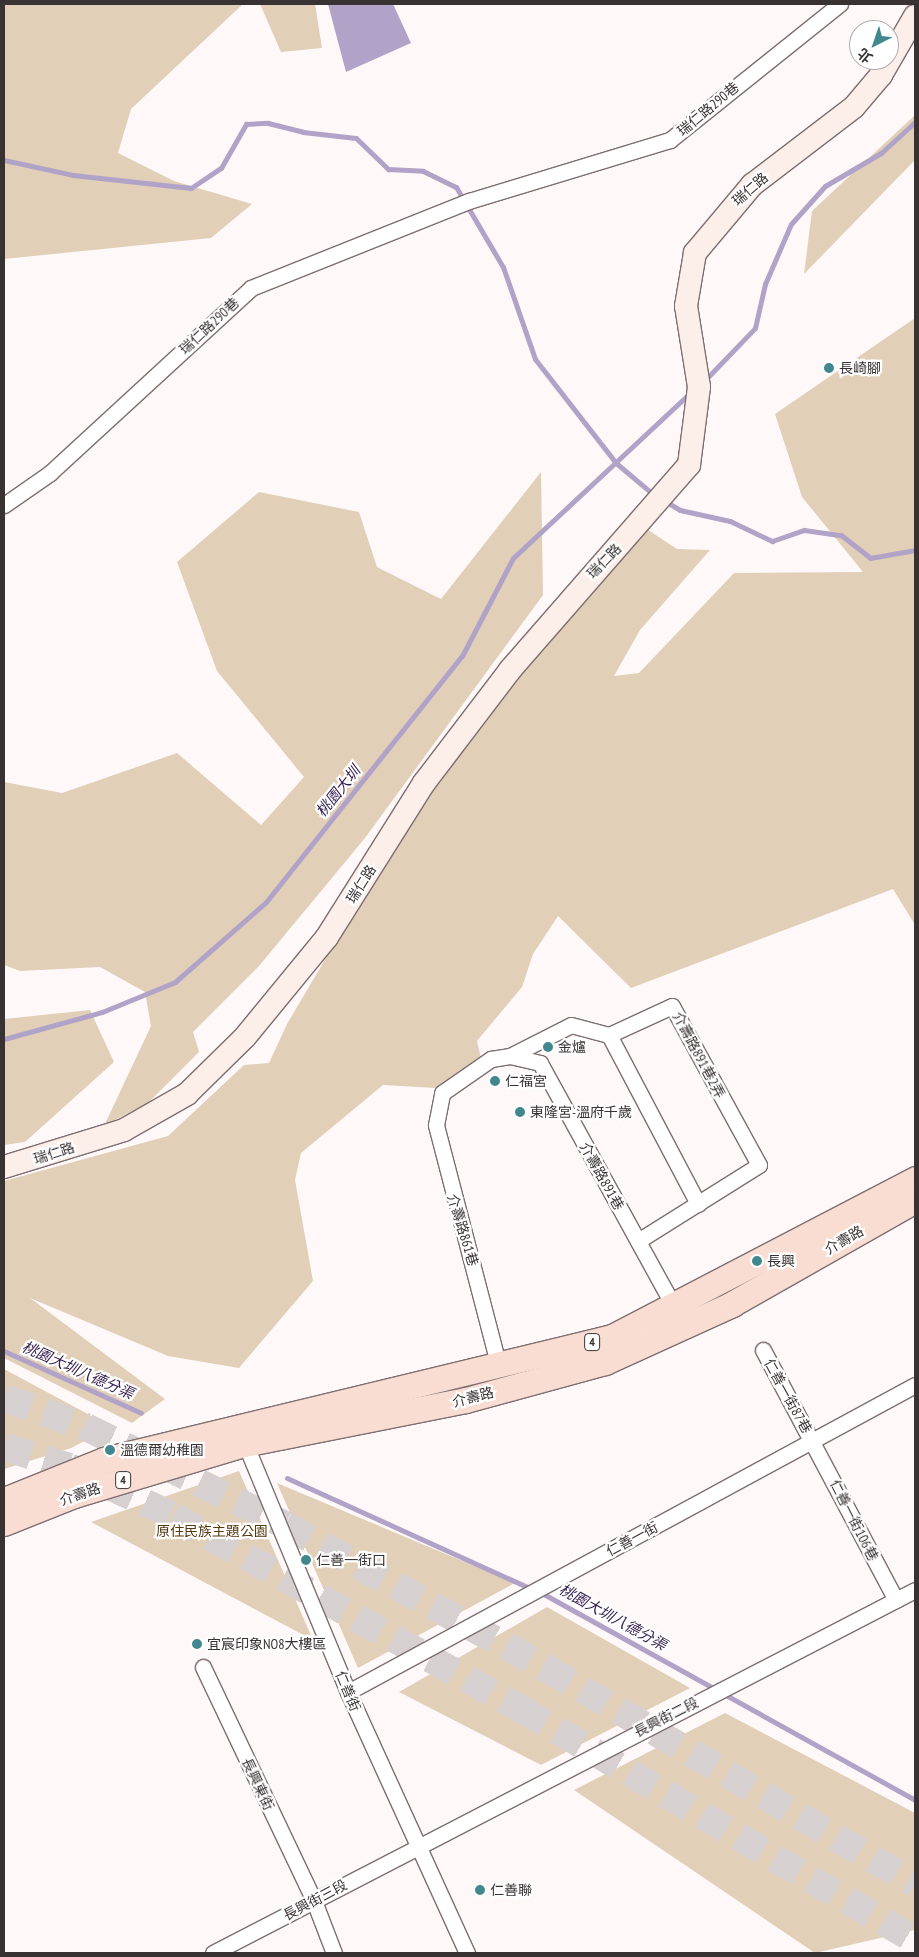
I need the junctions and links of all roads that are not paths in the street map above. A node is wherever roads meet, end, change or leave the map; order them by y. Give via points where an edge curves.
1 (840, 4) edge
2 (915, 16) edge
3 (4, 505) edge
4 (609, 1035) junction
5 (510, 1056) junction
6 (442, 1093) joint
7 (4, 1167) edge
8 (915, 1179) edge
9 (915, 1200) edge
10 (698, 1204) junction
11 (638, 1241) junction
12 (674, 1307) junction
13 (763, 1350) dead end
14 (500, 1367) junction
15 (915, 1385) edge
16 (242, 1435) junction
17 (813, 1441) junction
18 (4, 1500) edge
19 (4, 1523) edge
20 (915, 1590) edge
21 (896, 1600) junction
22 (203, 1667) dead end
23 (348, 1692) junction
24 (417, 1844) junction
25 (314, 1901) junction
26 (212, 1953) edge
27 (334, 1953) edge
28 (466, 1953) edge

1 - 3 street, 瑞仁路290巷 via 670,140 469,201 251,288 50,473
2 - 7 street, 瑞仁路 via 881,76 854,107 752,185 696,254 686,306 699,387 689,465 510,670 424,783 327,937 245,1037 187,1094 124,1130
4 - 5 street via 572,1025
4 - 10 street
4 - 10 street, 介壽路891巷2弄 via 672,1006 759,1165
5 - 6 street, 介壽路891巷 via 491,1059
5 - 11 street, 介壽路891巷 via 540,1063
6 - 14 street, 介壽路861巷 via 436,1125 445,1171
8 - 12 main road, 介壽路 / 4
9 - 16 main road, 介壽路 / 4 via 732,1304 605,1362 466,1400
10 - 11 street
11 - 12 street, 介壽路891巷
12 - 14 main road, 介壽路 / 4 via 612,1337
13 - 17 street, 仁善一街87巷
14 - 16 main road, 介壽路 / 4
15 - 17 street, 仁善一街
16 - 18 main road, 介壽路 / 4 via 104,1460
16 - 19 main road, 介壽路 / 4
16 - 23 street, 仁善街
17 - 21 street, 仁善一街106巷
17 - 23 street, 仁善一街
20 - 21 street, 長興街二段
21 - 24 street, 長興街二段
22 - 25 street, 長興東街
23 - 24 street, 仁善街
24 - 25 street, 長興街三段
24 - 28 street, 仁善街
25 - 26 street, 長興街三段
25 - 27 street, 長興東街

